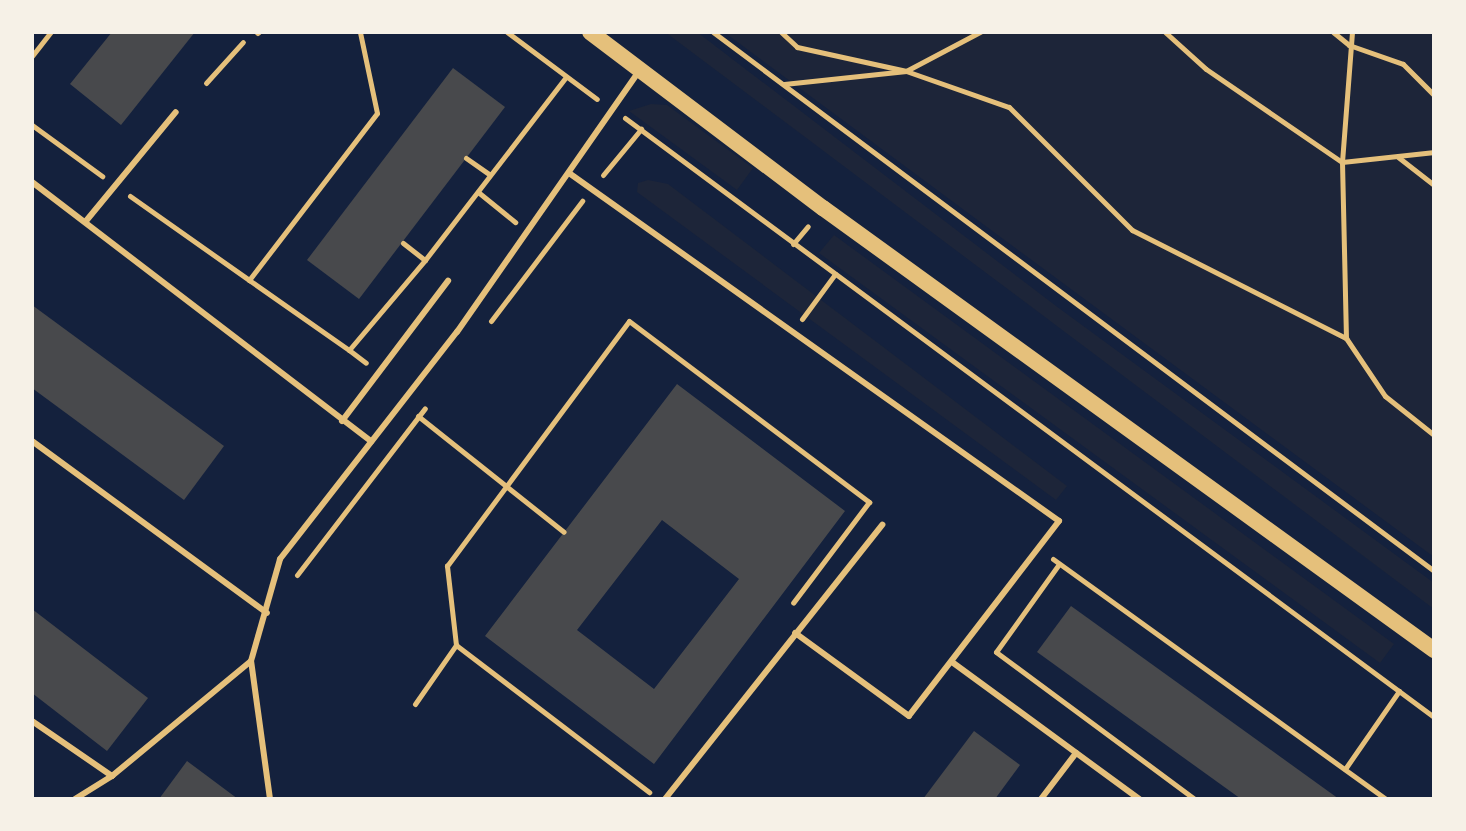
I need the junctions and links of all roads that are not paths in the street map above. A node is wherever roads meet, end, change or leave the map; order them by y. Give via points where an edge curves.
1 (590, 32) edge
2 (639, 71) junction
3 (176, 112) dead end
4 (569, 173) junction
5 (32, 182) edge
6 (86, 221) junction
7 (448, 281) dead end
8 (342, 421) junction
9 (32, 441) edge
10 (371, 441) junction
11 (882, 525) dead end
12 (267, 613) junction
13 (795, 633) junction
14 (1434, 650) edge
15 (251, 661) junction
16 (952, 662) junction
17 (32, 721) edge
18 (1076, 753) junction
19 (112, 776) junction
20 (75, 799) edge
21 (270, 799) edge
22 (665, 799) edge
23 (1041, 799) edge
24 (1139, 799) edge

1 - 2 main road
2 - 4 lane
2 - 14 main road
3 - 6 lane
4 - 10 lane via 457,332
4 - 16 lane via 1059,521
5 - 6 lane
6 - 8 lane
7 - 8 lane
8 - 10 lane
9 - 12 lane
10 - 12 lane via 280,559
11 - 13 lane
12 - 15 lane
13 - 16 lane via 909,716
13 - 22 lane
15 - 19 lane
15 - 21 lane
16 - 18 lane
17 - 19 lane
18 - 23 lane
18 - 24 lane
19 - 20 lane

